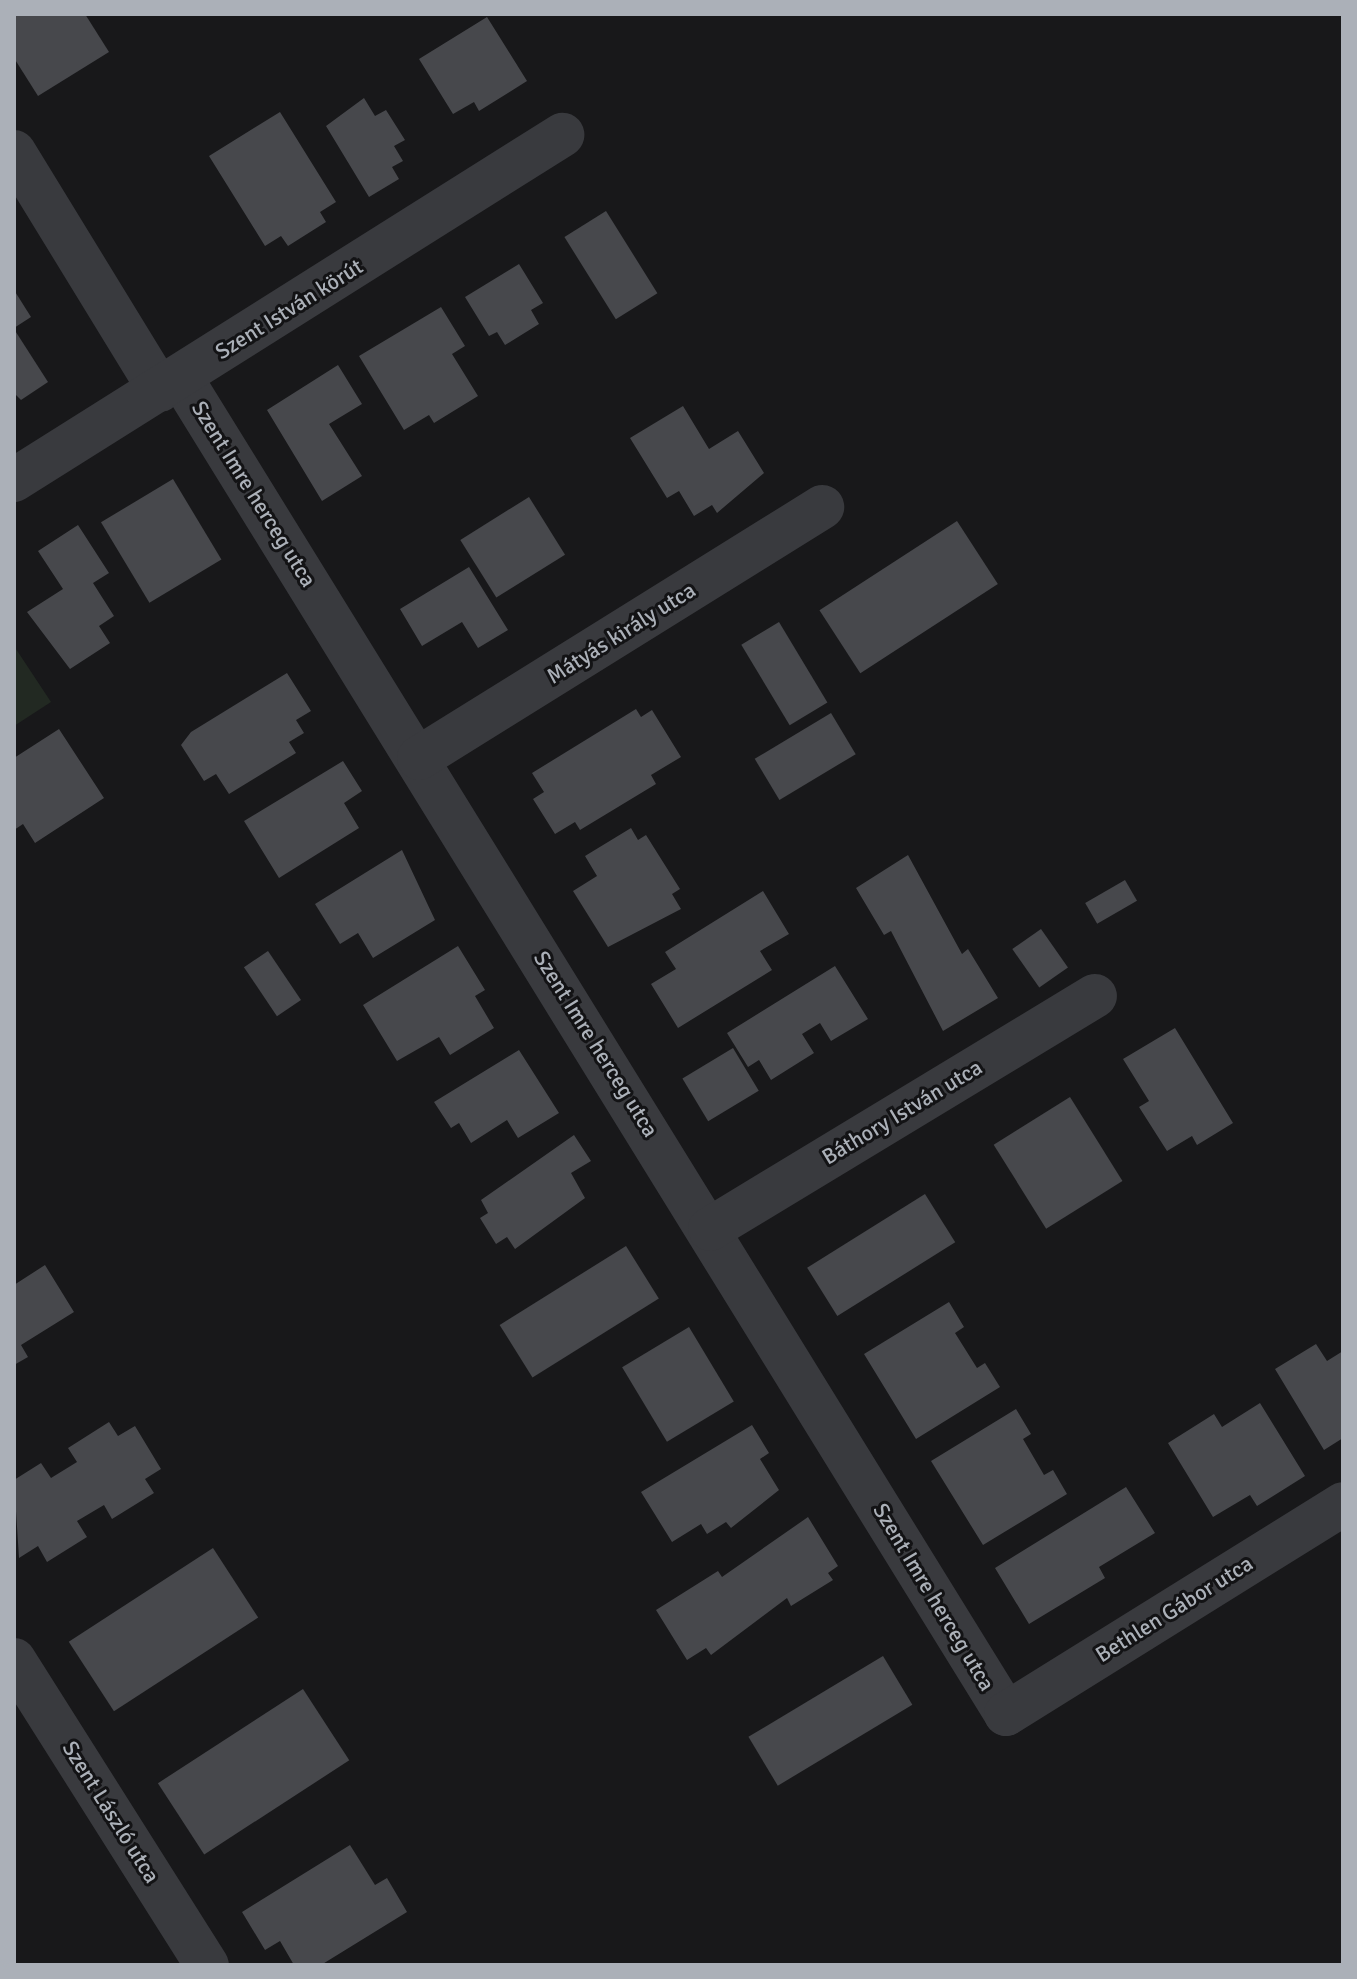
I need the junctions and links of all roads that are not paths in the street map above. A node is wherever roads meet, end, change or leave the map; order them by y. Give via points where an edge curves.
1 (562, 135) dead end
2 (14, 152) edge
3 (170, 384) junction
4 (14, 480) edge
5 (822, 507) dead end
6 (419, 758) junction
7 (1095, 996) dead end
8 (710, 1229) junction
9 (1343, 1504) edge
10 (14, 1660) edge
11 (1006, 1714) joint
12 (207, 1965) edge

1 - 3 street, Szent István körút
2 - 3 street, Szent Imre herceg utca
3 - 4 street, Szent István körút
3 - 6 street, Szent Imre herceg utca
5 - 6 street, Mátyás király utca
6 - 8 street, Szent Imre herceg utca
7 - 8 street, Báthory István utca
8 - 11 street, Szent Imre herceg utca
9 - 11 street, Bethlen Gábor utca
10 - 12 street, Szent László utca

